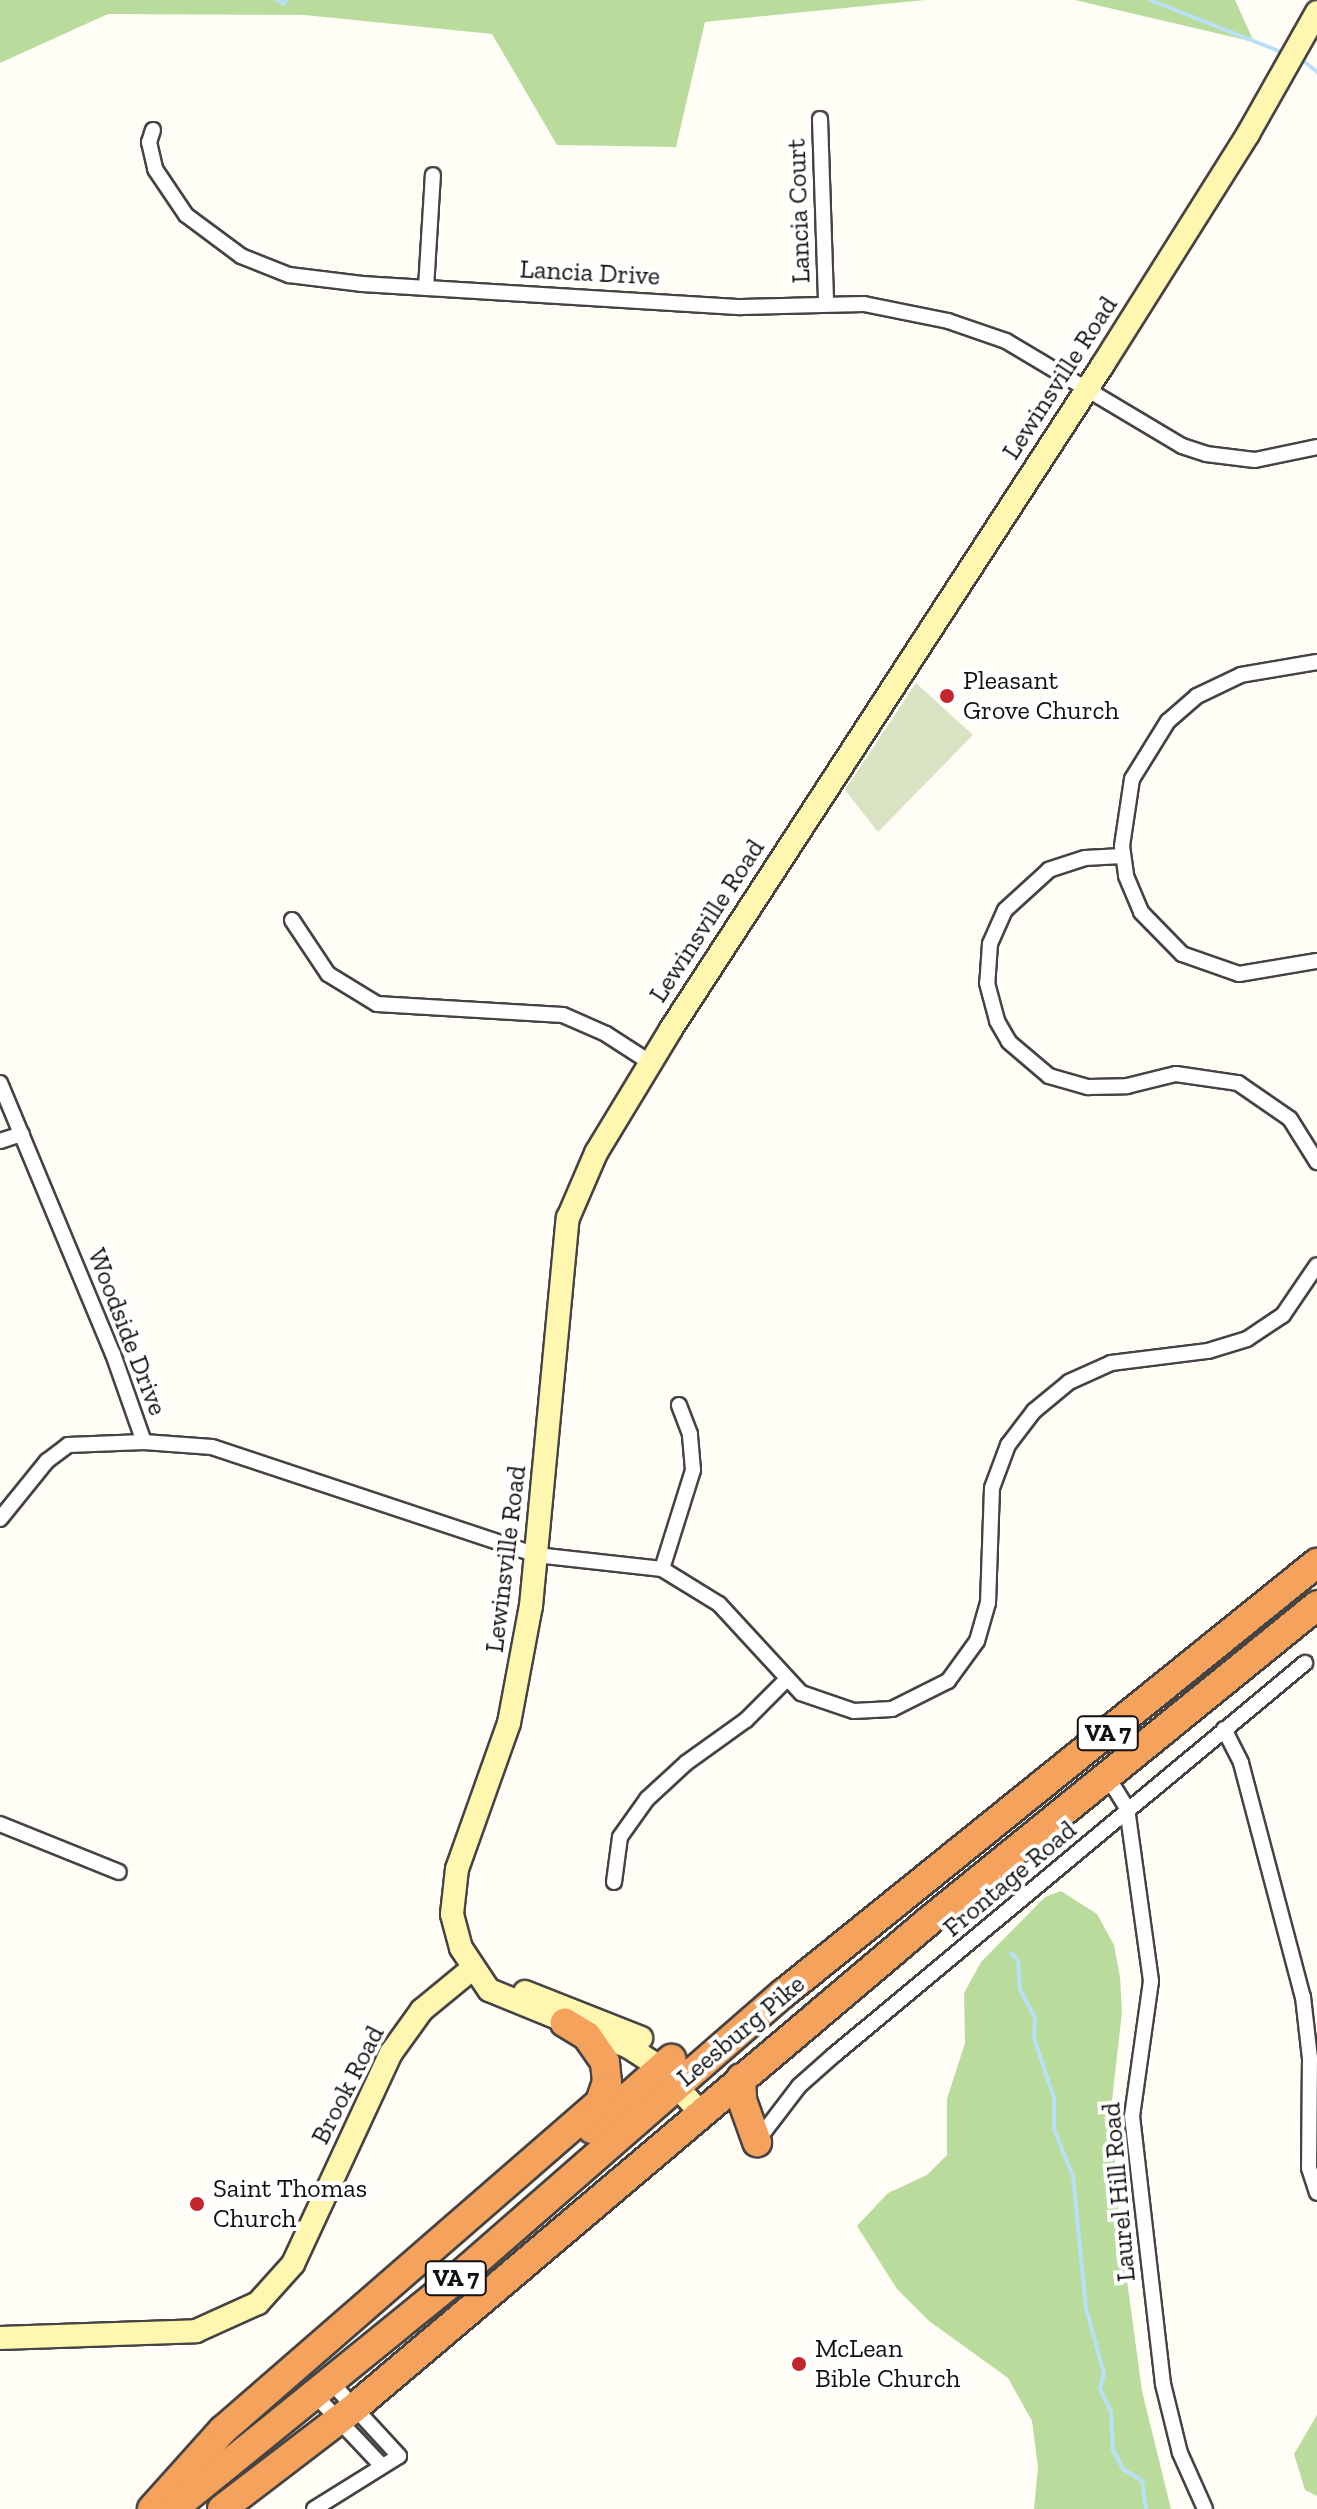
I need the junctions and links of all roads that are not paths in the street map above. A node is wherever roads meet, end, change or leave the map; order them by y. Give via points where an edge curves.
1 (1317, 12) edge
2 (820, 119) dead end
3 (153, 130) dead end
4 (433, 175) dead end
5 (426, 288) junction
6 (826, 302) junction
7 (1087, 388) junction
8 (1317, 447) edge
9 (1317, 662) edge
10 (1122, 856) junction
11 (292, 920) dead end
12 (1317, 961) edge
13 (651, 1063) junction
14 (0, 1083) edge
15 (22, 1134) junction
16 (0, 1141) edge
17 (1317, 1162) edge
18 (1317, 1265) edge
19 (679, 1405) dead end
20 (144, 1442) junction
21 (0, 1519) edge
22 (536, 1555) junction
23 (1317, 1563) edge
24 (662, 1569) junction
25 (1317, 1605) edge
26 (1305, 1663) dead end
27 (785, 1681) junction
28 (1224, 1729) junction
29 (1107, 1776) junction
30 (1127, 1808) junction
31 (0, 1824) edge
32 (119, 1872) dead end
33 (614, 1882) dead end
34 (472, 1969) junction
35 (565, 2023) junction
36 (673, 2073) junction
37 (741, 2078) junction
38 (706, 2108) junction
39 (757, 2142) joint
40 (1317, 2193) edge
41 (0, 2338) edge
42 (321, 2387) junction
43 (346, 2415) junction
44 (382, 2466) junction
45 (152, 2509) edge
46 (173, 2509) edge
47 (222, 2509) edge
48 (314, 2509) edge
49 (1205, 2509) edge

1 - 7 main road, Lewinsville Road via 1248,134
2 - 6 street, Lancia Court
3 - 5 street, Lancia Drive via 151,156 166,189 197,225 241,256 314,280
4 - 5 street
5 - 6 street, Lancia Drive via 741,307
6 - 7 street, Lancia Drive via 879,306 976,329 1035,355
7 - 8 street, Lancia Drive via 1182,446 1206,454 1255,460
7 - 13 main road, Lewinsville Road
9 - 10 street via 1241,675 1197,696 1168,721 1132,779 1122,823
10 - 12 street via 1141,912 1182,954 1239,974
10 - 17 street via 1085,858 1049,870 1005,910 990,944 987,983 1009,1042 1049,1076 1088,1087 1127,1086 1176,1074 1238,1083 1290,1119
11 - 13 street via 328,974 377,1004 563,1015
13 - 22 main road, Lewinsville Road via 596,1153 568,1218
14 - 15 street, Woodside Drive
15 - 16 street
15 - 20 street, Woodside Drive
18 - 27 street via 1290,1307 1247,1339 1208,1351 1111,1363 1069,1382 1034,1411 999,1467 988,1515 984,1622 971,1653 948,1681 911,1703 873,1712 835,1708
19 - 24 street via 690,1434 693,1470
20 - 21 street via 79,1444 58,1450
20 - 22 street, Woodside Drive via 246,1455
22 - 24 street, Woodside Drive
22 - 34 main road, Lewinsville Road via 509,1723 452,1885 454,1929
23 - 36 highway, Leesburg Pike / VA 7
24 - 27 street via 719,1604
25 - 29 highway, Leesburg Pike / VA 7
26 - 28 street, Frontage Road
27 - 33 street via 746,1720 647,1799 620,1837
28 - 30 street, Frontage Road
28 - 40 street via 1241,1763 1303,1997 1310,2058 1309,2168
29 - 30 street, Laurel Hill Road
29 - 37 highway, Leesburg Pike / VA 7
30 - 39 street, Frontage Road via 1105,1832 799,2086
30 - 49 street, Laurel Hill Road via 1151,1981 1132,2094 1133,2127 1163,2384 1180,2453
31 - 32 street
34 - 35 main road, Lewinsville Road via 489,1990
34 - 36 main road, Lewinsville Road via 613,2024
34 - 41 main road, Brook Road via 422,2010 391,2053 293,2264 258,2303 196,2331
35 - 36 main road, Lewinsville Road via 629,2047
35 - 45 highway via 587,2036 605,2062 607,2082 600,2102 223,2430
36 - 38 main road, Lewinsville Road
36 - 42 highway, Leesburg Pike / VA 7 via 450,2284
37 - 38 highway, Leesburg Pike / VA 7
37 - 39 highway via 742,2100
38 - 43 highway, Leesburg Pike / VA 7
42 - 43 street
42 - 46 highway, Leesburg Pike / VA 7
43 - 44 street
43 - 44 street via 399,2456
43 - 47 highway, Leesburg Pike
44 - 48 street

